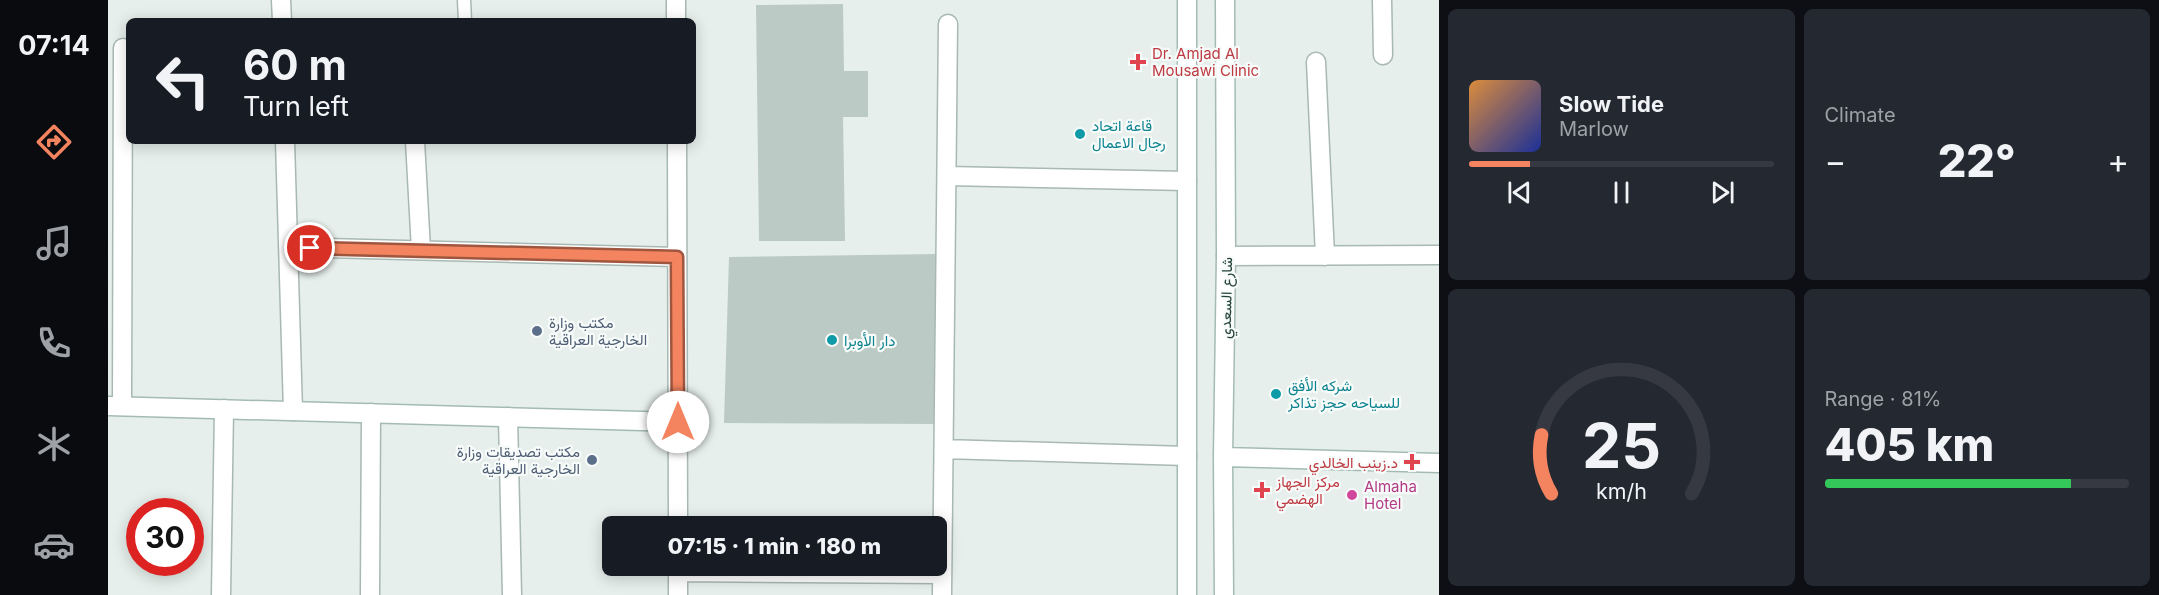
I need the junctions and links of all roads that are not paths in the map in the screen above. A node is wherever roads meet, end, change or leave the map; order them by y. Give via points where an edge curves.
1 (281, 0) edge
2 (464, 0) edge
3 (676, 0) edge
4 (1187, 0) edge
5 (1225, 0) edge
6 (1382, 0) edge
7 (282, 18) edge
8 (465, 18) edge
9 (676, 18) edge
10 (948, 24) dead end
11 (123, 48) dead end
12 (1383, 55) dead end
13 (1316, 62) dead end
14 (285, 144) edge
15 (415, 144) edge
16 (676, 144) edge
17 (947, 176) junction
18 (1187, 181) junction
19 (115, 223) edge
20 (288, 247) junction
21 (421, 250) junction
22 (1439, 255) edge
23 (1226, 256) junction
24 (1325, 256) junction
25 (677, 257) junction
26 (115, 406) edge
27 (224, 409) junction
28 (293, 411) junction
29 (371, 413) junction
30 (508, 417) junction
31 (678, 422) junction
32 (944, 449) junction
33 (1187, 456) junction
34 (1223, 457) junction
35 (1439, 463) edge
36 (678, 516) edge
37 (943, 516) edge
38 (678, 576) edge
39 (942, 576) edge
40 (222, 595) edge
41 (370, 595) edge
42 (512, 595) edge
43 (678, 595) edge
44 (942, 595) edge
45 (1187, 595) edge
46 (1224, 595) edge

1 - 7 street
2 - 8 lane
3 - 9 street
4 - 18 street
5 - 23 street, شارع السعدي
6 - 12 street
10 - 17 street
11 - 19 street
13 - 24 street
14 - 20 street
15 - 21 street
16 - 25 street
17 - 18 street
17 - 32 street
18 - 33 street
19 - 26 street
20 - 21 street
20 - 28 street
21 - 25 street
22 - 24 street
23 - 24 street
23 - 34 street, شارع السعدي
25 - 31 street
26 - 27 street
27 - 28 street
27 - 40 street
28 - 29 street
29 - 30 street
29 - 41 street
30 - 31 street
30 - 42 street
31 - 36 street
32 - 33 street
32 - 37 street
33 - 45 street
34 - 35 street
34 - 46 street, شارع السعدي
38 - 43 street
39 - 44 street

